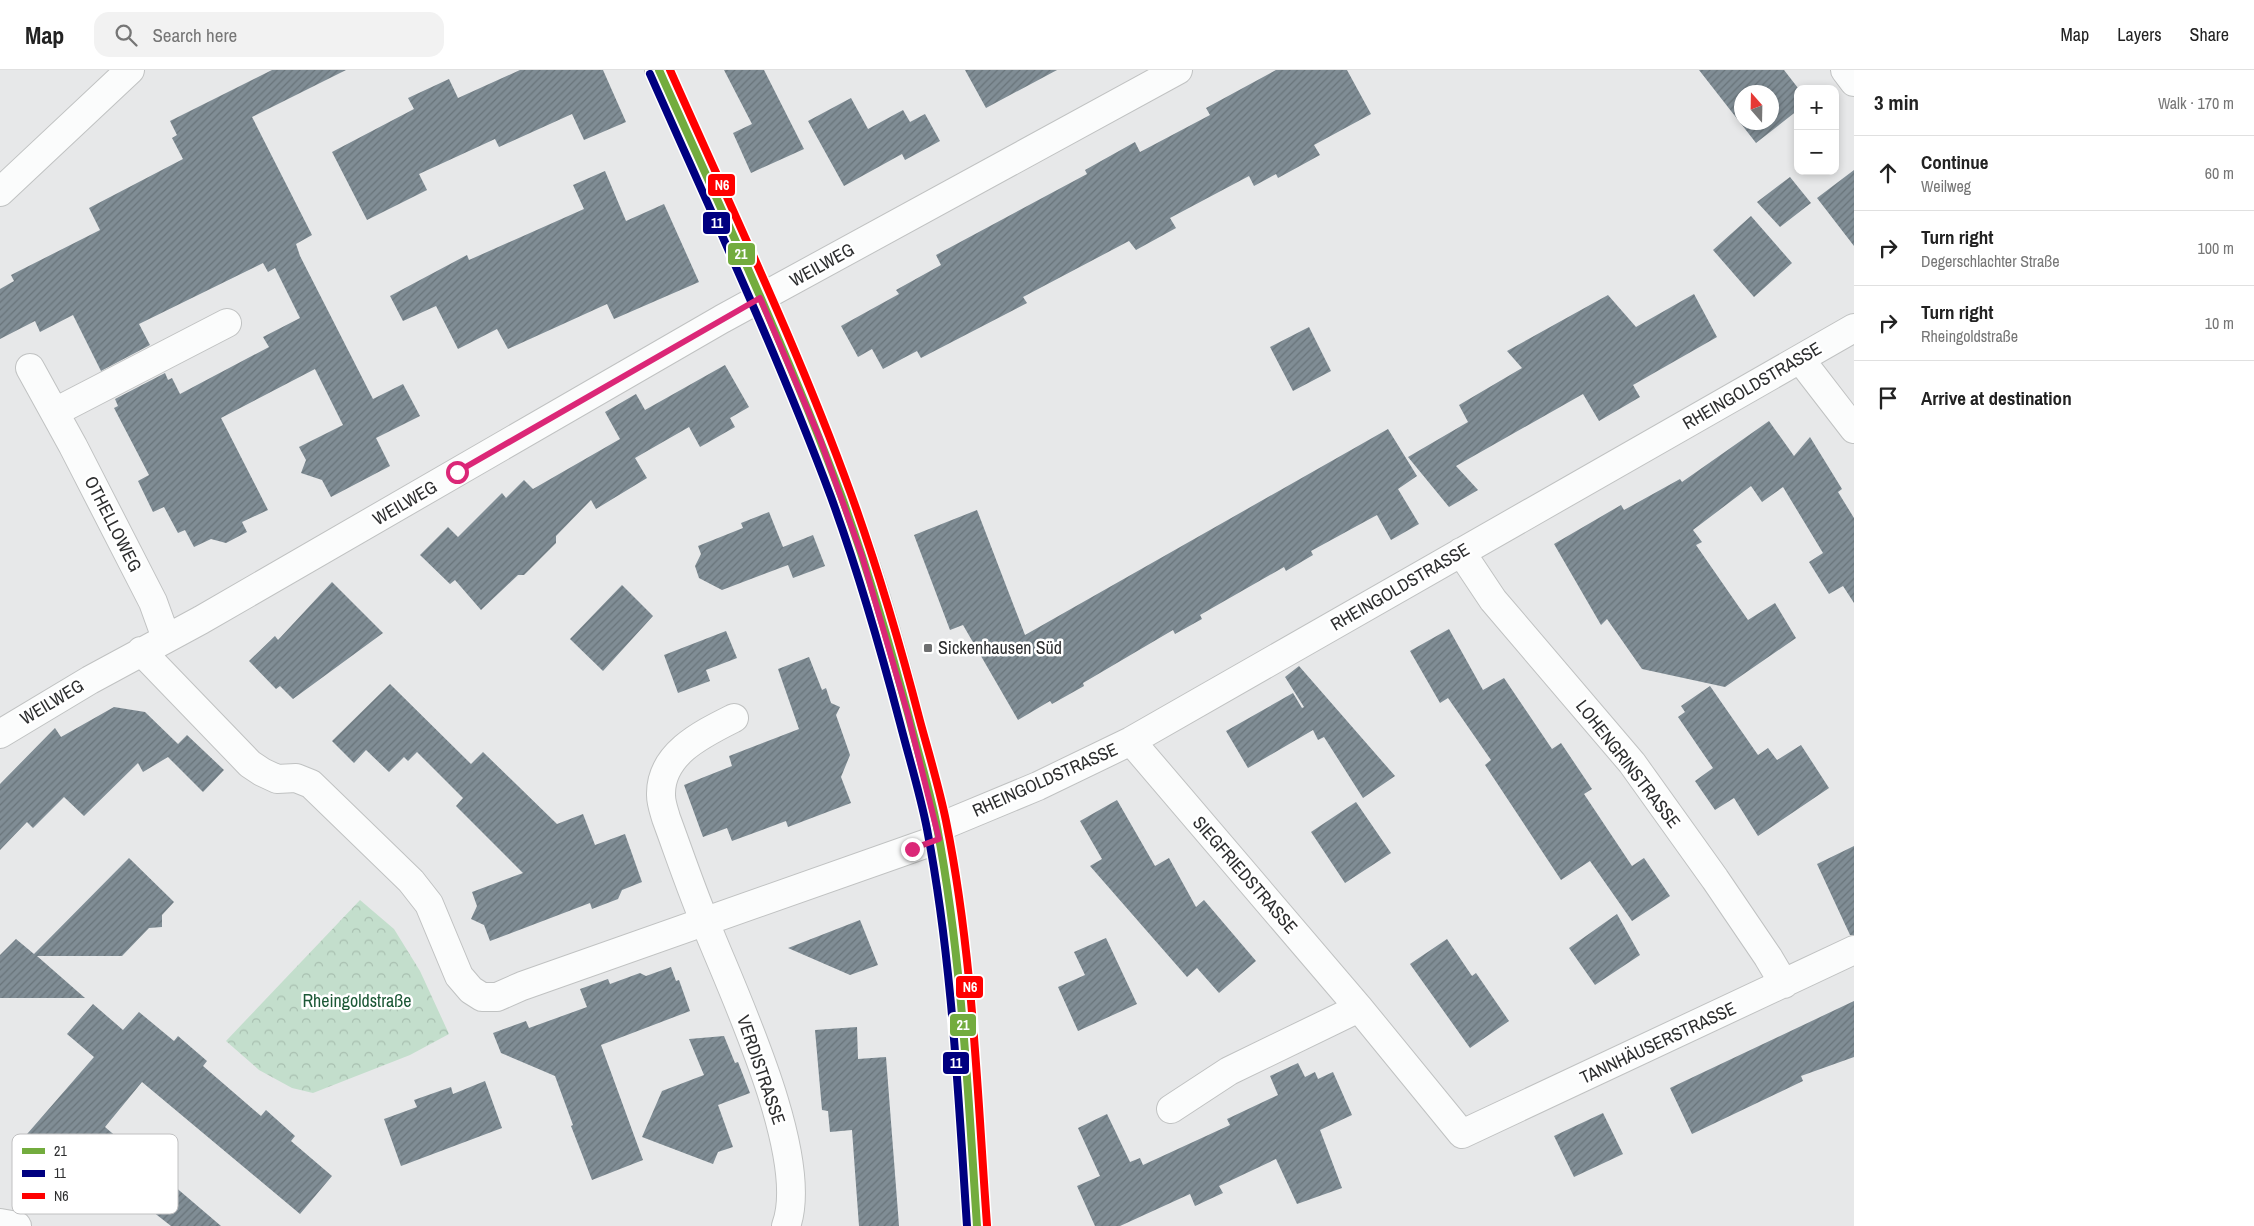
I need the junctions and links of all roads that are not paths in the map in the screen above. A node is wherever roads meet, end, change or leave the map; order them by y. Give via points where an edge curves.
1 (130, 70) edge
2 (659, 70) edge
3 (1178, 70) edge
4 (1845, 70) edge
5 (1854, 82) edge
6 (0, 192) edge
7 (760, 298) junction
8 (227, 323) dead end
9 (1854, 328) edge
10 (1800, 358) junction
11 (30, 368) dead end
12 (55, 412) junction
13 (1854, 429) edge
14 (1461, 552) junction
15 (166, 638) junction
16 (141, 651) junction
17 (734, 718) dead end
18 (0, 734) edge
19 (1131, 741) junction
20 (938, 833) junction
21 (704, 921) junction
22 (1854, 950) edge
23 (1784, 984) junction
24 (1359, 1008) junction
25 (1171, 1109) dead end
26 (1462, 1134) joint
27 (0, 1223) edge
28 (17, 1226) edge
29 (786, 1226) edge
30 (977, 1226) edge

1 - 6 street
2 - 7 street
3 - 7 street, WEILWEG
4 - 5 street
7 - 15 street, WEILWEG
7 - 20 street via 820,439 862,556 894,663
8 - 12 street
9 - 10 street, RHEINGOLDSTRASSE
10 - 13 street
10 - 14 street, RHEINGOLDSTRASSE
11 - 12 street, OTHELLOWEG
12 - 15 street, OTHELLOWEG via 153,602
14 - 19 street, RHEINGOLDSTRASSE
14 - 23 street, LOHENGRINSTRASSE via 1493,600 1632,763 1721,887
15 - 16 street, WEILWEG
16 - 18 street, WEILWEG
16 - 21 street, RHEINGOLDSTRASSE via 250,764 277,779 296,778 311,784 411,881 428,904 459,976 482,997 497,997
17 - 21 street via 680,751 663,776 660,796
19 - 20 street, RHEINGOLDSTRASSE
19 - 24 street, SIEGFRIEDSTRASSE
20 - 21 street, RHEINGOLDSTRASSE
20 - 30 street via 961,1017
21 - 29 street, VERDISTRASSE via 781,1126 791,1184
22 - 23 street, TANNHÄUSERSTRASSE
23 - 26 street, TANNHÄUSERSTRASSE
24 - 25 street via 1229,1071
24 - 26 street, SIEGFRIEDSTRASSE
27 - 28 street

